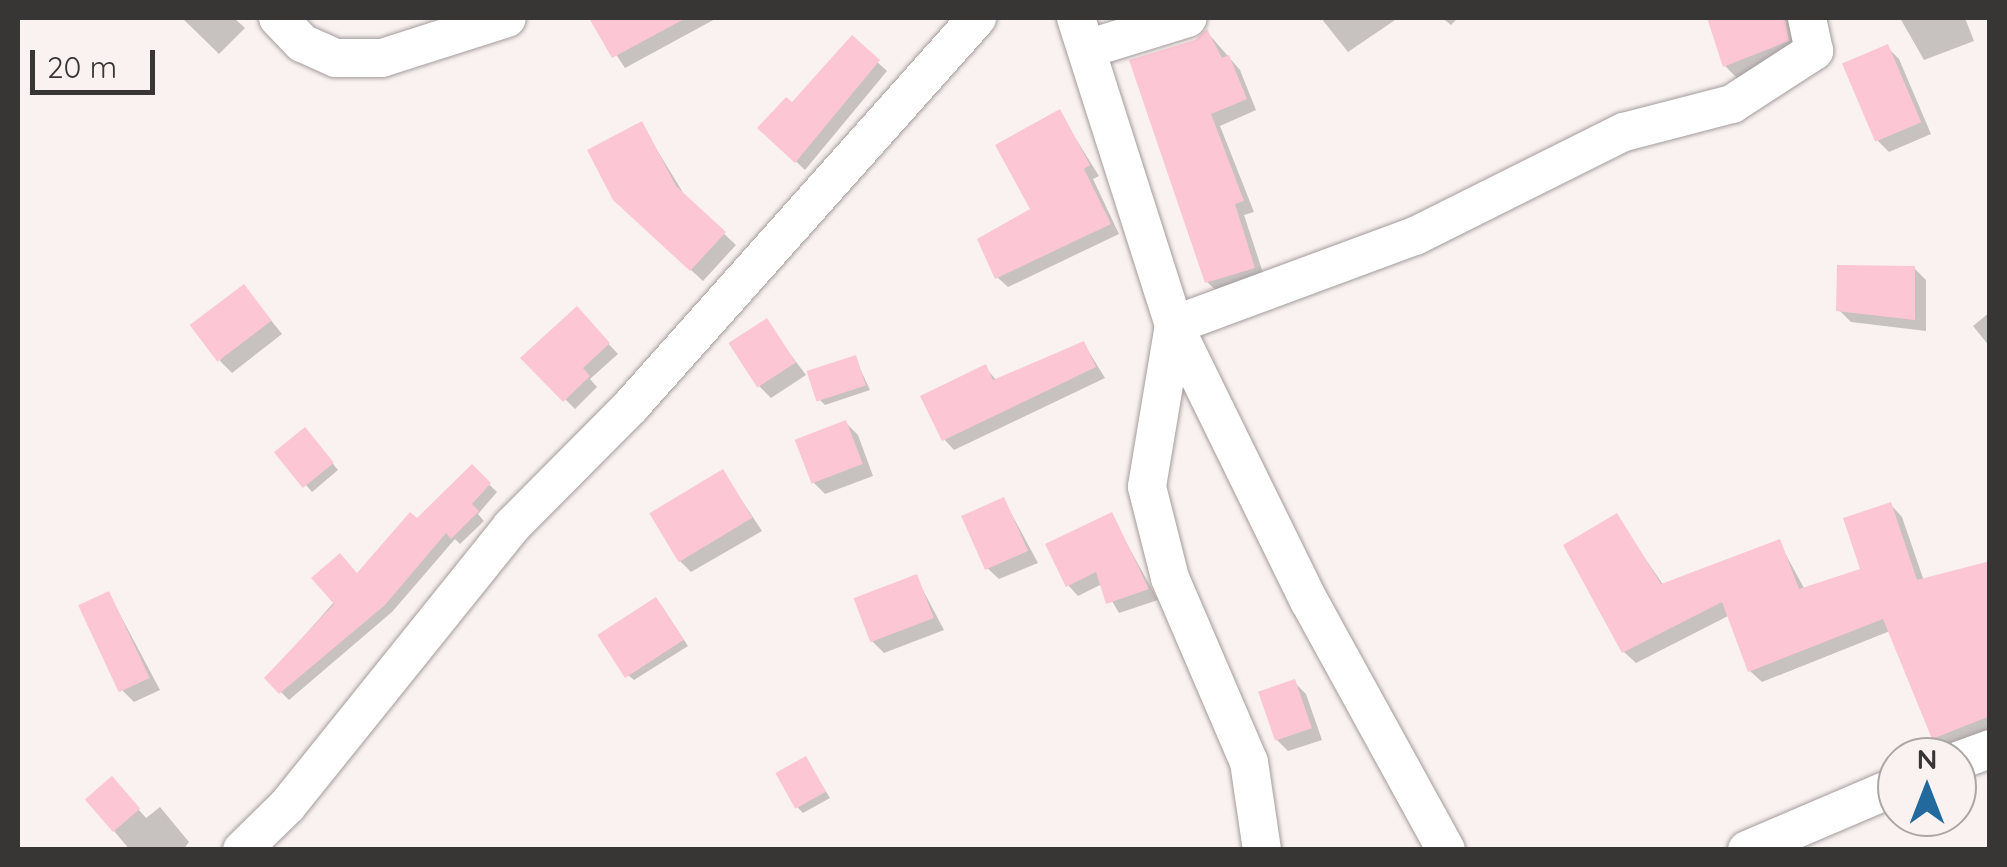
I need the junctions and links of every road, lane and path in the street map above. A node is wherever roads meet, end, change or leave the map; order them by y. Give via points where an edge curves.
1 (278, 18) edge
2 (507, 18) edge
3 (977, 18) edge
4 (1188, 18) edge
5 (1807, 18) edge
6 (1083, 33) edge
7 (1174, 324) junction
8 (1877, 795) edge
9 (242, 850) edge
10 (1262, 850) edge
11 (1446, 850) edge
12 (1747, 850) edge

1 - 2 street via 302,43 336,58 382,58
3 - 9 street via 630,406 512,527 287,806
4 - 6 street
5 - 7 street via 1814,50 1732,104 1624,132 1415,236
6 - 7 street
7 - 10 street via 1148,487 1170,578 1249,762
7 - 11 street via 1309,601
8 - 12 street

